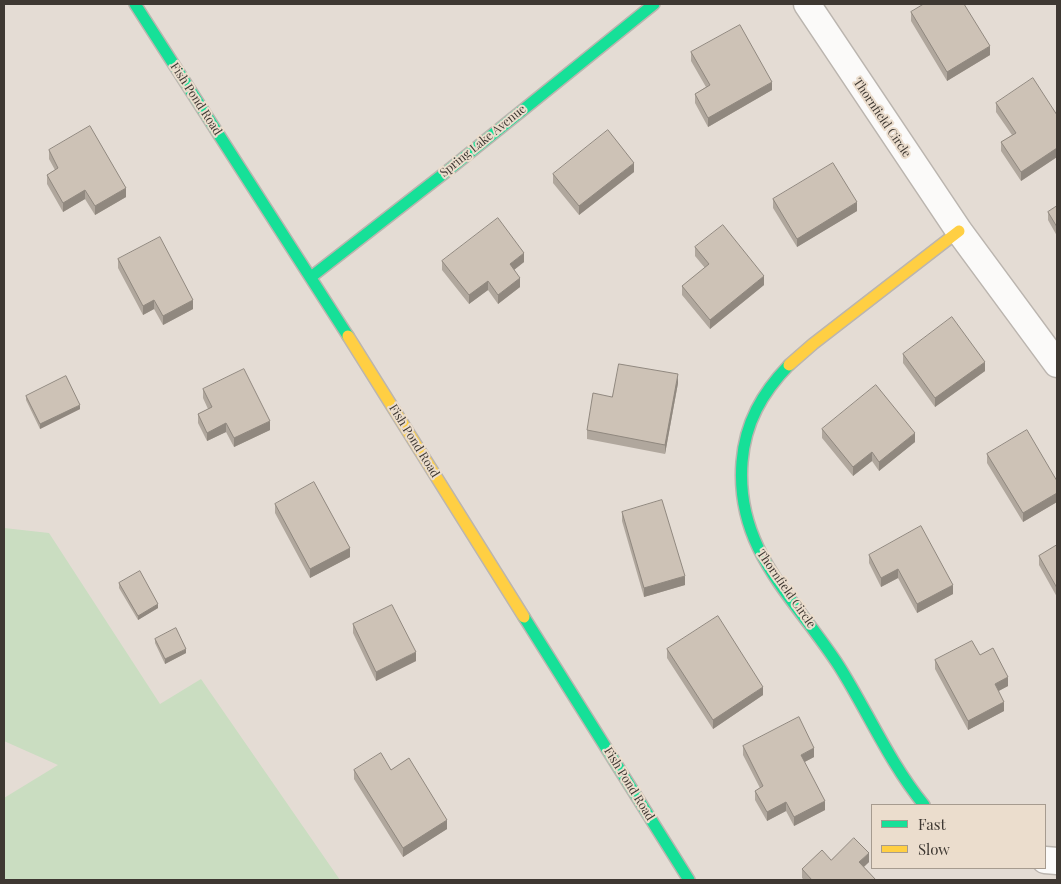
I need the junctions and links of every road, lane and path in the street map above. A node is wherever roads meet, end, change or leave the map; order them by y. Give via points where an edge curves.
1 (135, 4) edge
2 (654, 4) edge
3 (807, 4) edge
4 (959, 232) junction
5 (311, 277) junction
6 (1057, 364) edge
7 (923, 804) edge
8 (689, 880) edge

1 - 5 street, Fish Pond Road
2 - 5 street, Spring Lake Avenue
3 - 4 street, Thornfield Circle
4 - 6 street, Thornfield Circle
4 - 7 street, Thornfield Circle via 836,326 776,378 748,424 741,461 744,518 763,559 830,653 895,768
5 - 8 street, Fish Pond Road

